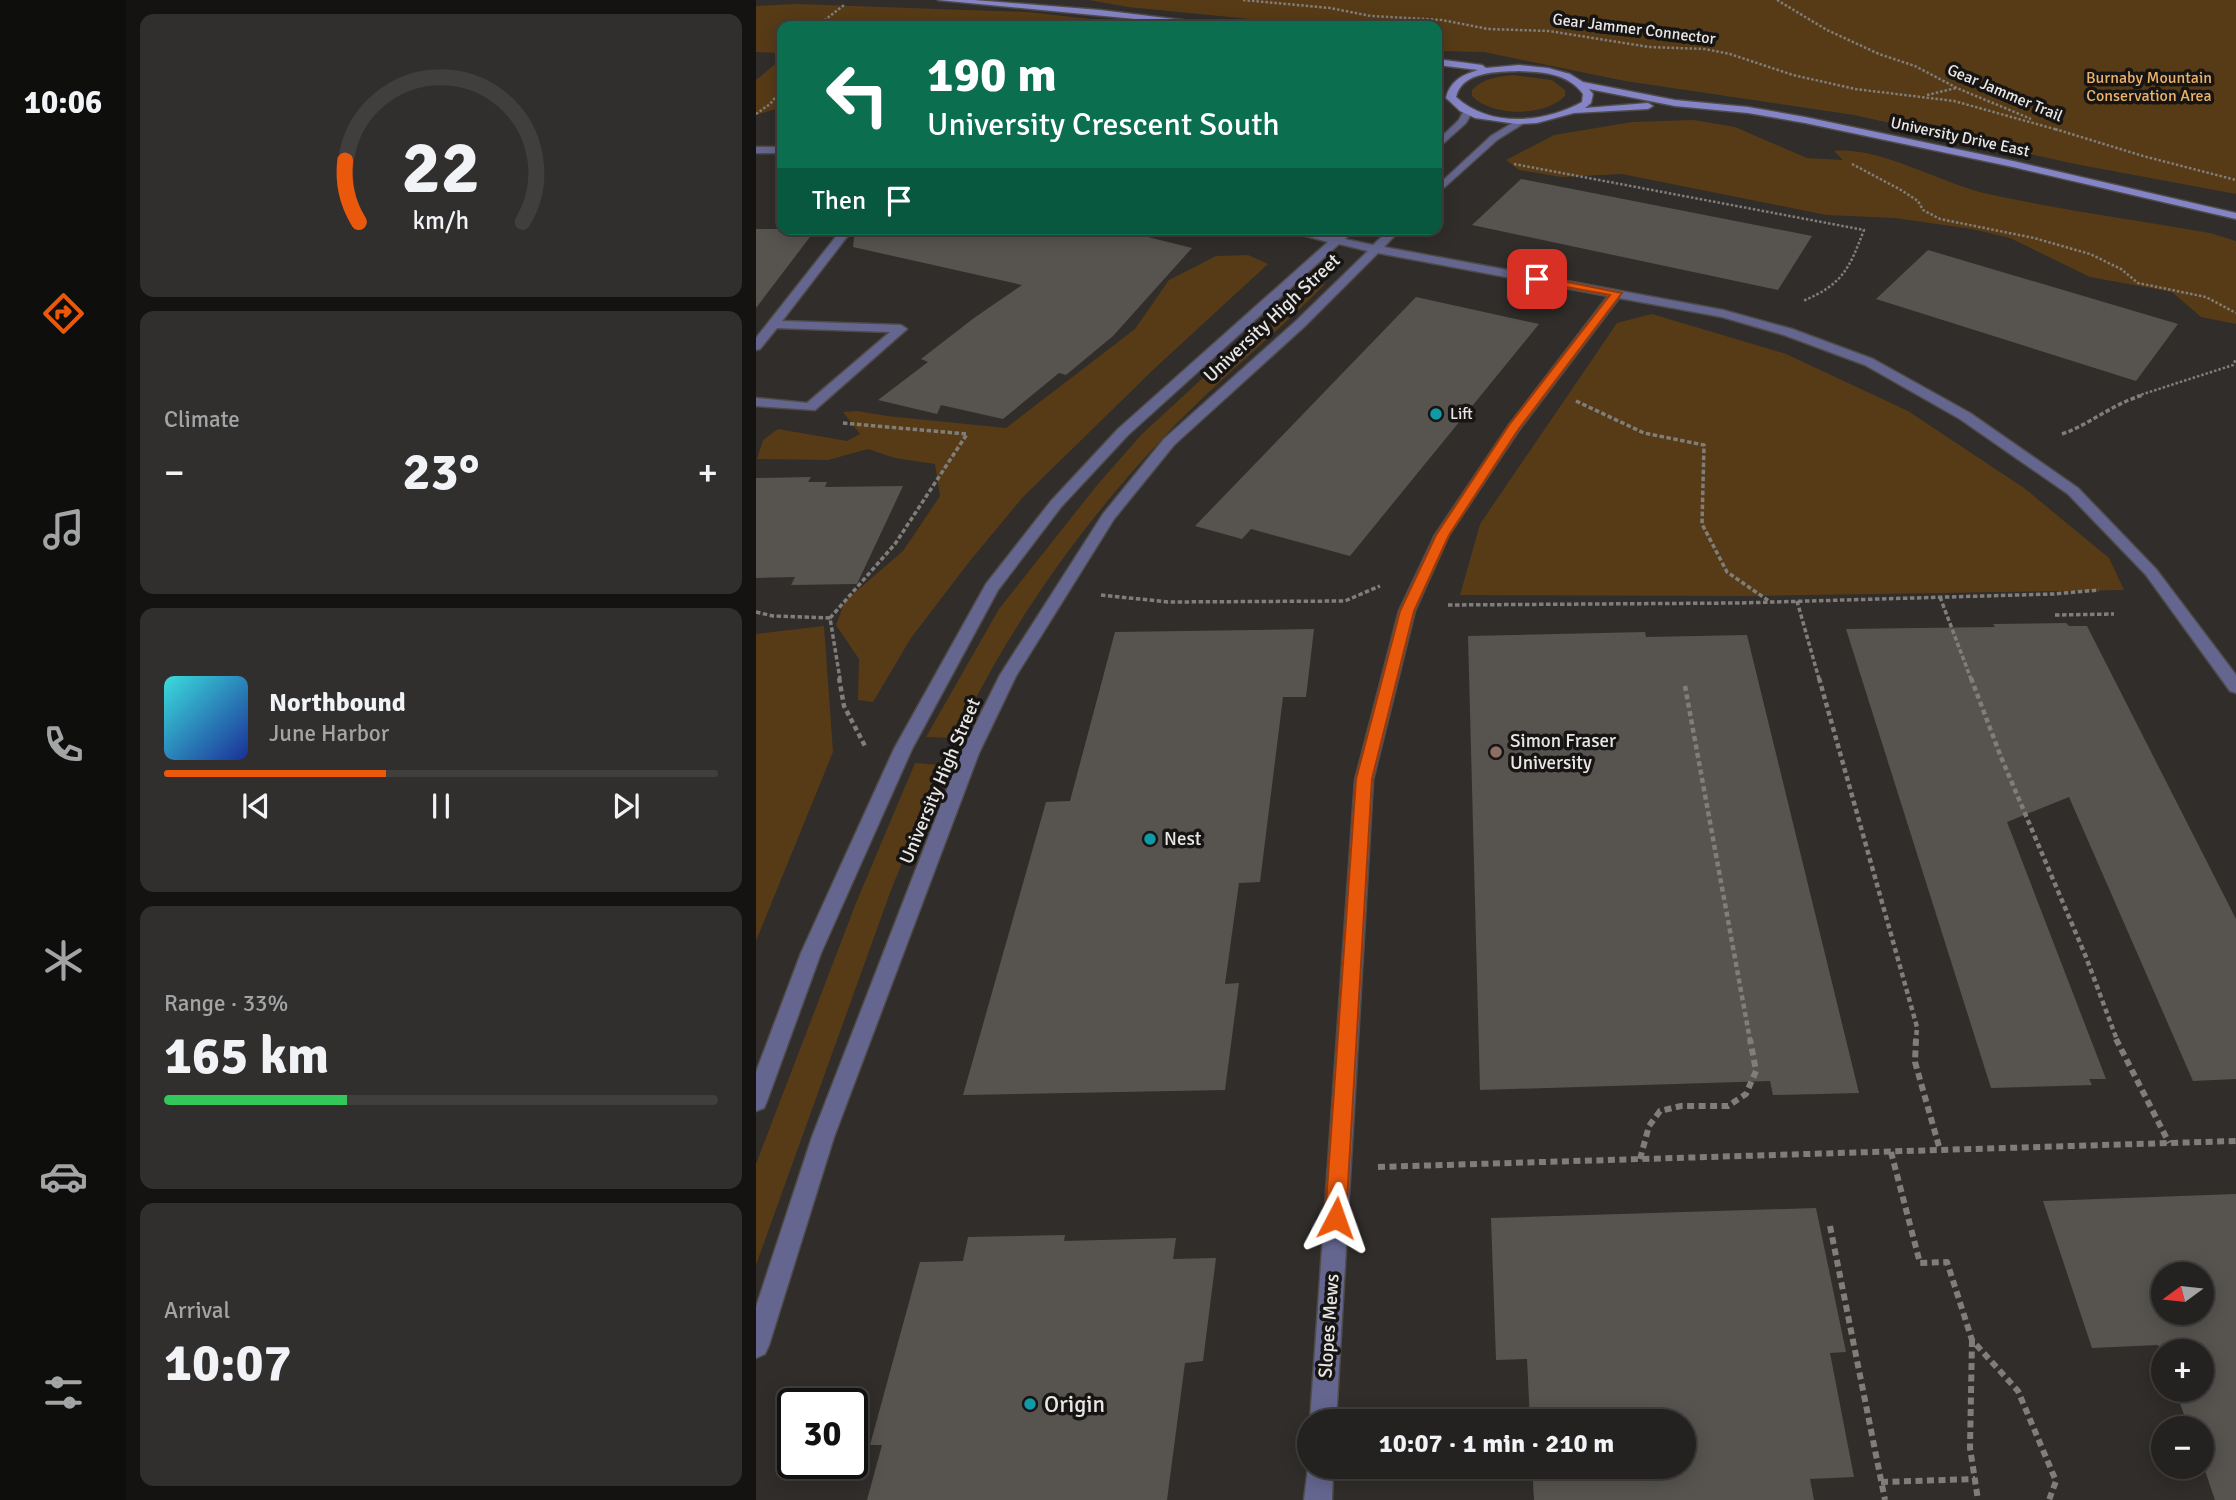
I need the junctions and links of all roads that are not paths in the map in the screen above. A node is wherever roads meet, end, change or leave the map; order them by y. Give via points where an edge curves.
1 (943, 0) edge
2 (1182, 21) edge
3 (1442, 63) edge
4 (1499, 69) junction
5 (1584, 85) junction
6 (1675, 103) junction
7 (1575, 111) junction
8 (1467, 112) junction
9 (1522, 121) junction
10 (1442, 141) edge
11 (756, 150) edge
12 (777, 150) edge
13 (1442, 186) edge
14 (2236, 216) edge
15 (843, 235) edge
16 (1343, 235) edge
17 (1390, 235) edge
18 (1376, 249) junction
19 (1617, 293) junction
20 (773, 324) junction
21 (756, 346) edge
22 (756, 402) edge
23 (2236, 687) edge
24 (756, 1101) edge
25 (756, 1345) edge
26 (1324, 1409) edge
27 (1319, 1479) edge
28 (1318, 1500) edge

1 - 2 street
3 - 4 street
4 - 5 street, University Drive East via 1557,72
4 - 8 street via 1467,77 1448,88 1451,98
5 - 6 street, University Drive East
5 - 7 street via 1586,103
6 - 7 street, University Drive East
6 - 14 street, University Drive East via 1818,122
7 - 9 street, University Drive East
8 - 9 street, University Drive East
8 - 10 street
9 - 13 street via 1494,138
11 - 12 street
15 - 20 street
16 - 18 street
16 - 24 street, University High Street via 1124,432 1056,504 991,588 903,749 811,953
17 - 18 street, University High Street
18 - 19 street
18 - 25 street, University High Street via 1168,442 1108,517 1008,675 970,753 823,1137
19 - 23 street via 1788,332 1869,362 1965,416 2073,491 2151,572
19 - 26 street, Slopes Mews via 1541,392 1442,535 1407,611 1364,779
20 - 21 street
20 - 22 street via 901,329 810,407
27 - 28 street

